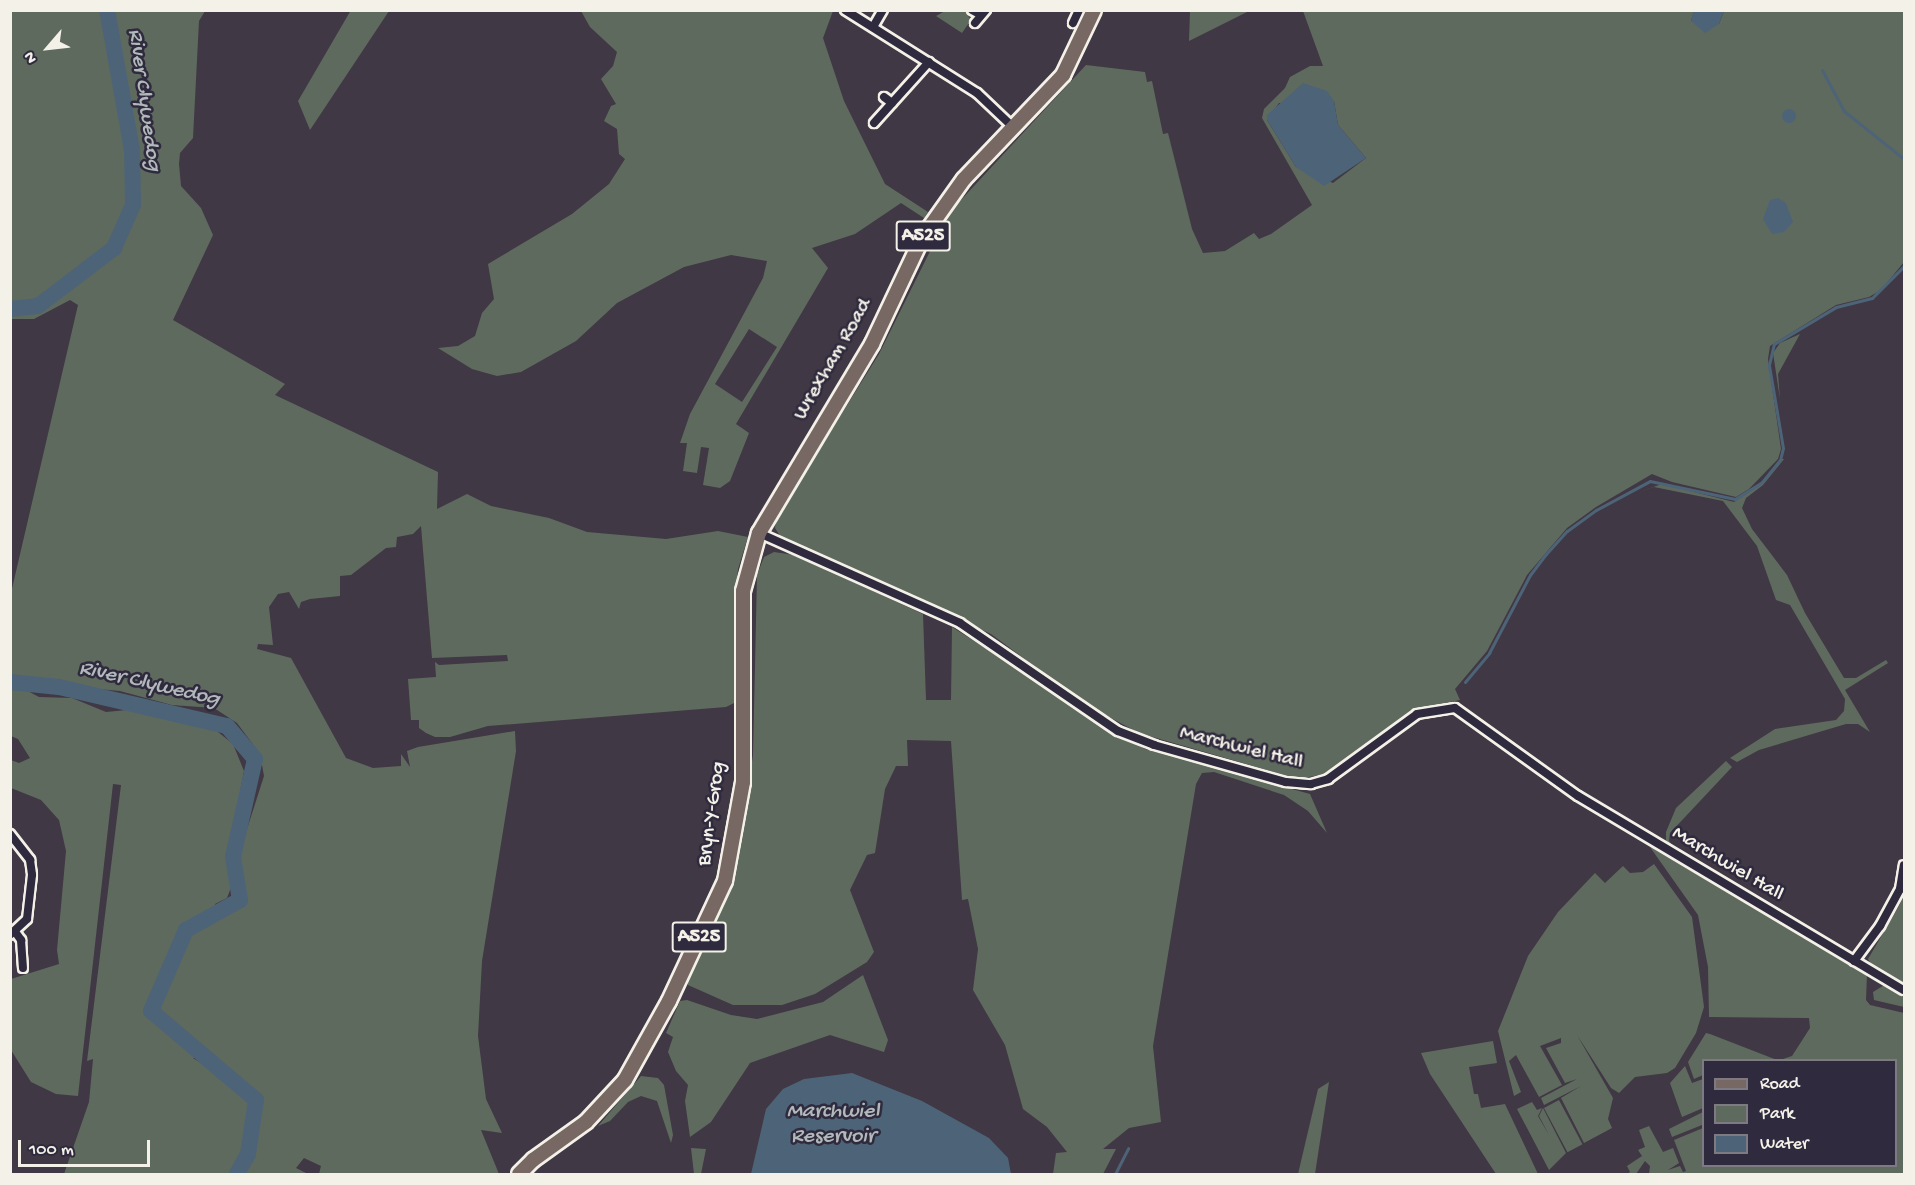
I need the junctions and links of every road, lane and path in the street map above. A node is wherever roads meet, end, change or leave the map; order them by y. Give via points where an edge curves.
1 (845, 10) edge
2 (883, 10) edge
3 (972, 10) edge
4 (1078, 10) edge
5 (1094, 10) edge
6 (983, 13) edge
7 (975, 23) dead end
8 (1073, 23) dead end
9 (873, 27) junction
10 (929, 62) junction
11 (884, 97) dead end
12 (892, 103) junction
13 (874, 123) dead end
14 (1014, 128) junction
15 (759, 533) junction
16 (10, 834) edge
17 (32, 842) dead end
18 (23, 850) junction
19 (1905, 865) edge
20 (13, 934) edge
21 (1854, 961) junction
22 (23, 968) dead end
23 (1905, 990) edge
24 (519, 1174) edge

1 - 9 street
2 - 9 street
3 - 6 street
4 - 8 street
5 - 14 main road, Wrexham Road / A525 via 1063,75
6 - 7 street
9 - 10 street
10 - 12 street
10 - 14 street via 977,93
11 - 12 street
12 - 13 street
14 - 15 main road, Wrexham Road / A525 via 964,179 921,238 872,344
15 - 21 street, Marchwiel Hall via 960,623 1118,730 1154,745 1286,782 1328,779 1417,714 1455,708 1578,796
15 - 24 main road, Bryn-Y-Grog / A525 via 743,591 743,782 725,881 669,1001 625,1080 586,1122 532,1160
16 - 18 street
17 - 18 street
18 - 20 street via 32,875 27,919
19 - 21 street via 1900,889 1880,926
20 - 22 street via 21,940
21 - 23 street, Marchwiel Hall

